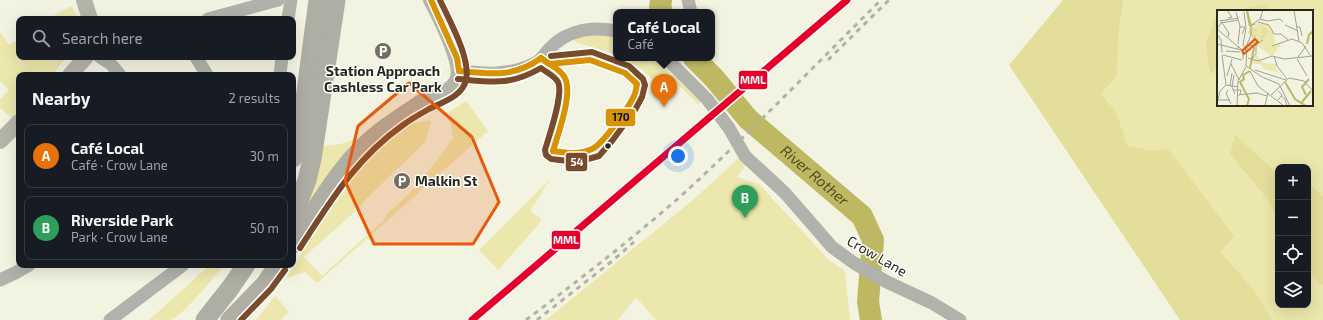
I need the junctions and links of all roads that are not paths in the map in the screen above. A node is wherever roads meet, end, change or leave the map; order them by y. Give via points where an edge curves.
1 (84, 0) edge
2 (278, 0) edge
3 (291, 0) edge
4 (318, 0) edge
5 (336, 0) edge
6 (431, 0) edge
7 (89, 16) edge
8 (219, 16) edge
9 (288, 16) edge
10 (613, 31) edge
11 (83, 60) edge
12 (105, 60) edge
13 (198, 60) edge
14 (282, 60) edge
15 (669, 61) edge
16 (458, 64) junction
17 (73, 72) edge
18 (118, 72) edge
19 (205, 72) edge
20 (280, 72) edge
21 (424, 102) joint
22 (16, 125) edge
23 (0, 141) edge
24 (296, 147) edge
25 (296, 209) edge
26 (296, 239) edge
27 (24, 268) edge
28 (179, 268) edge
29 (244, 268) edge
30 (266, 268) edge
31 (276, 268) edge
32 (0, 280) edge
33 (233, 316) edge
34 (110, 320) edge
35 (205, 320) edge
36 (960, 320) edge

1 - 7 main road
2 - 8 street
3 - 9 street
4 - 24 highway via 301,129
5 - 25 highway via 312,159
6 - 16 main road
10 - 16 street via 596,28 571,33 554,44 535,63 501,74 477,73
11 - 17 main road
12 - 18 street
13 - 19 street
14 - 20 street
15 - 36 street, Crow Lane via 711,104 745,156 785,193 832,247 887,282 932,303
16 - 21 main road via 458,79 452,87
21 - 26 highway via 378,134 357,154 328,190
22 - 23 main road
27 - 32 street
28 - 34 street
29 - 35 highway
30 - 33 highway
31 - 33 highway via 265,284

